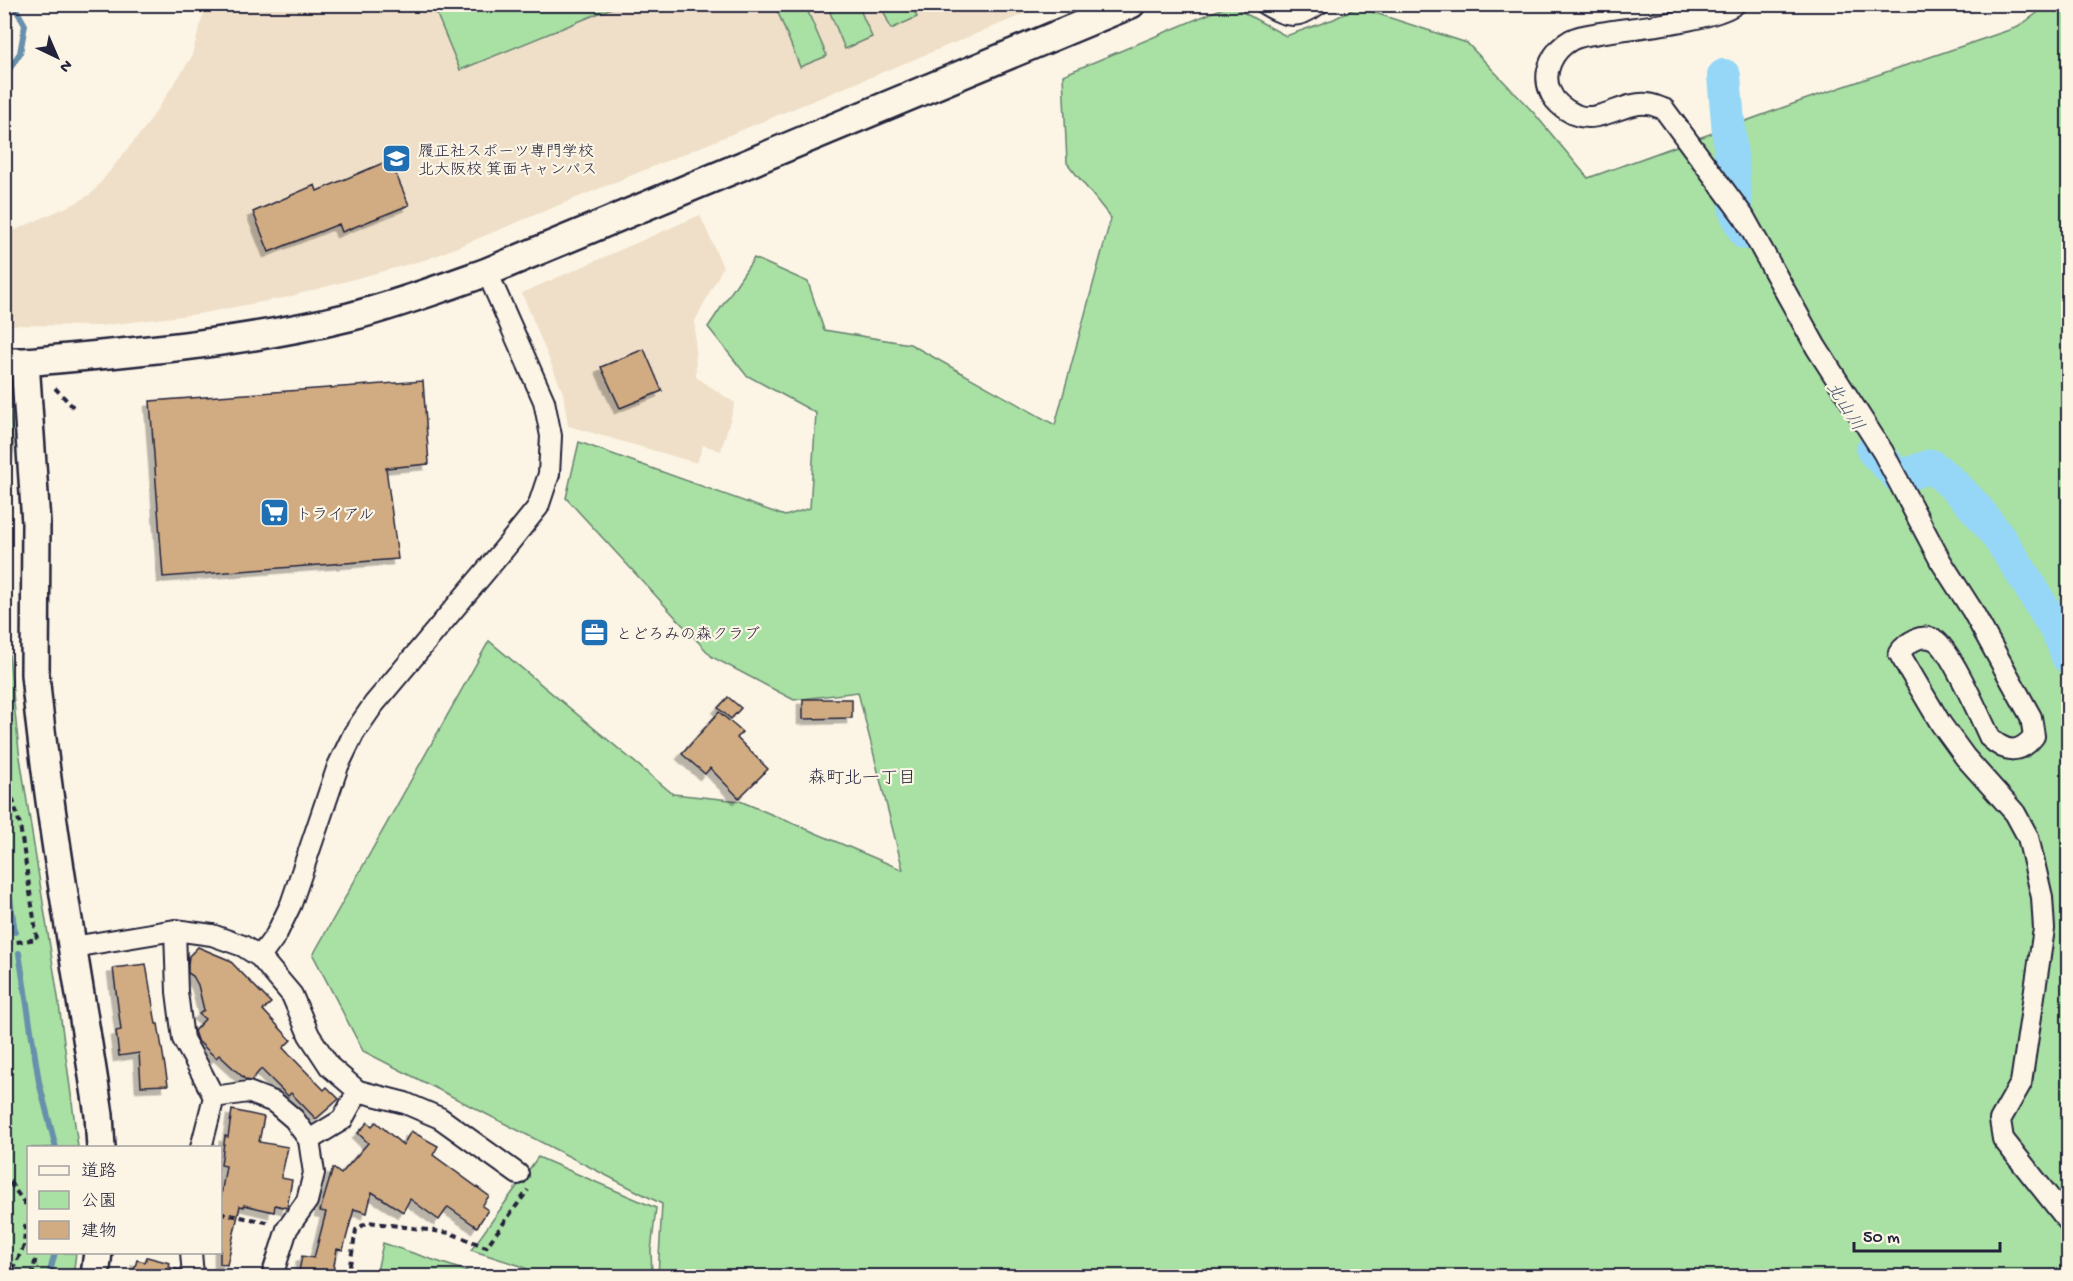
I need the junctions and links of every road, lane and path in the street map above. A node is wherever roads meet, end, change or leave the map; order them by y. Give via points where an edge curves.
1 (1131, 4) edge
2 (1264, 4) edge
3 (1318, 4) edge
4 (1735, 4) edge
5 (488, 272) junction
6 (15, 362) edge
7 (56, 388) dead end
8 (74, 407) dead end
9 (4, 768) edge
10 (175, 930) junction
11 (4, 944) edge
12 (73, 947) junction
13 (260, 957) junction
14 (358, 1091) junction
15 (214, 1097) junction
16 (309, 1140) junction
17 (101, 1146) edge
18 (202, 1146) edge
19 (4, 1174) edge
20 (518, 1174) joint
21 (27, 1207) edge
22 (222, 1213) edge
23 (2068, 1221) edge
24 (27, 1223) edge
25 (289, 1226) junction
26 (37, 1254) edge
27 (98, 1254) edge
28 (191, 1254) edge
29 (4, 1270) edge
30 (32, 1276) edge
31 (95, 1276) edge
32 (193, 1276) edge
33 (272, 1276) edge
34 (348, 1276) edge

1 - 5 street
2 - 3 street via 1281,14 1300,15
4 - 23 street via 1702,17 1571,40 1553,56 1547,73 1550,91 1560,105 1578,116 1598,116 1646,103 1664,109 1744,217 1816,347 1883,452 2031,717 2034,736 2025,747 2000,747 1990,738 1937,641 1926,637 1906,643 1899,652 1941,724 2015,813 2028,837 2042,897 2044,929 2021,1083 2000,1120 2003,1139
5 - 6 street via 369,311 276,332 205,344
5 - 13 street via 544,400 551,436 549,474 538,507 354,733 338,766 291,904
6 - 12 street via 36,523 35,674 44,769
7 - 8 path
9 - 11 path via 20,825 37,939
10 - 12 street
10 - 13 street via 212,935
10 - 15 street via 183,1039
12 - 17 street
13 - 14 street via 292,994 309,1035 330,1067
14 - 16 street via 342,1120
14 - 20 street via 405,1103 440,1118
15 - 16 street via 248,1092 274,1102 294,1119
15 - 18 street
16 - 25 street via 314,1173 307,1201
19 - 21 path
20 - 34 path via 533,1184 486,1247 450,1233 368,1222 356,1230
22 - 25 path
24 - 29 path via 14,1267 11,1264
25 - 33 street
26 - 30 path
27 - 31 street
28 - 32 street

